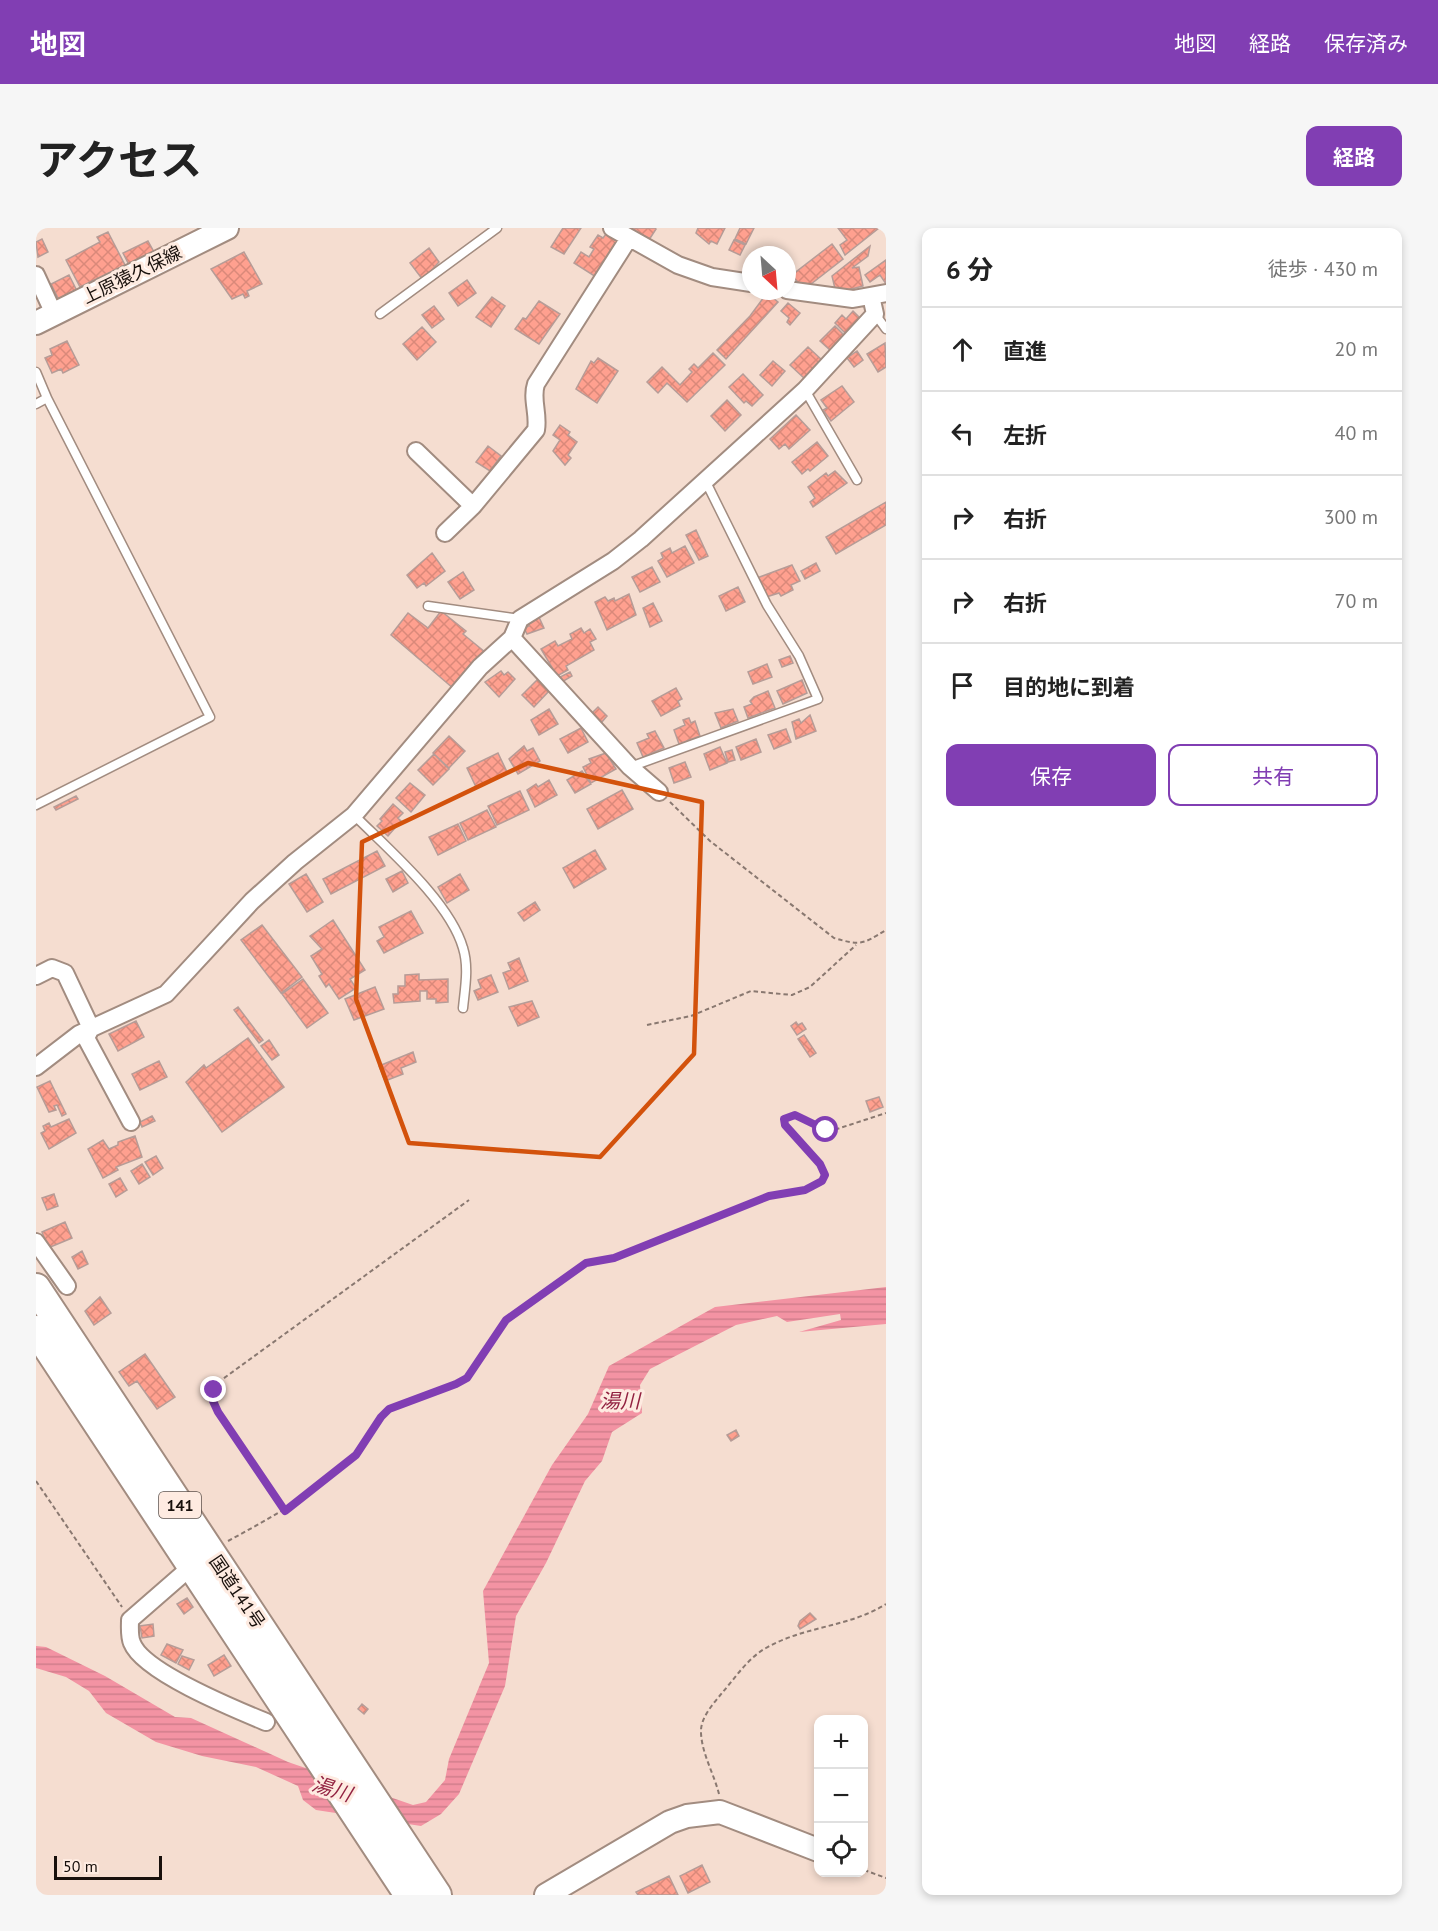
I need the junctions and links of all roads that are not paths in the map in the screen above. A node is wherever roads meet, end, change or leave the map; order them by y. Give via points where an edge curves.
1 (227, 228) edge
2 (496, 228) edge
3 (612, 228) edge
4 (629, 238) junction
5 (36, 275) edge
6 (742, 282) edge
7 (796, 292) edge
8 (879, 294) edge
9 (380, 314) dead end
10 (875, 314) junction
11 (45, 318) edge
12 (886, 328) edge
13 (36, 372) edge
14 (805, 390) junction
15 (46, 398) junction
16 (36, 404) edge
17 (416, 451) dead end
18 (705, 480) junction
19 (857, 480) dead end
20 (473, 506) junction
21 (445, 533) dead end
22 (428, 606) dead end
23 (520, 619) junction
24 (512, 638) junction
25 (630, 767) junction
26 (659, 792) road end
27 (36, 805) edge
28 (354, 815) junction
29 (36, 976) edge
30 (464, 1008) dead end
31 (91, 1028) junction
32 (36, 1067) edge
33 (131, 1122) dead end
34 (36, 1242) edge
35 (67, 1286) dead end
36 (36, 1288) edge
37 (36, 1330) edge
38 (201, 1558) junction
39 (266, 1722) dead end
40 (814, 1848) edge
41 (409, 1880) edge
42 (437, 1895) edge
43 (546, 1895) edge

1 - 11 street, 上原猿久保線
2 - 9 lane
3 - 4 street
4 - 6 street via 678,265 712,277
4 - 20 street via 536,384 536,429
5 - 11 street
7 - 8 street via 835,298
8 - 10 street
10 - 12 lane
10 - 14 street
13 - 15 lane
14 - 18 street
14 - 19 lane
15 - 16 lane
15 - 27 lane via 210,717
17 - 20 street
18 - 23 street via 622,553
18 - 25 lane via 818,699
20 - 21 street
22 - 23 lane
23 - 24 street
24 - 25 street
24 - 28 street via 480,667
25 - 26 street
28 - 30 lane via 426,889 456,930 467,968
28 - 31 street via 252,901 166,994
29 - 31 street via 52,968 65,973
31 - 32 street
31 - 33 street via 87,1038
34 - 35 street
36 - 38 highway, 国道141号 / 141
37 - 38 highway, 国道141号 / 141
38 - 39 street via 130,1620 132,1643 148,1661 204,1696
38 - 41 highway, 国道141号 / 141
40 - 43 street via 720,1812 687,1816 670,1822
41 - 42 highway, 国道141号 / 141

